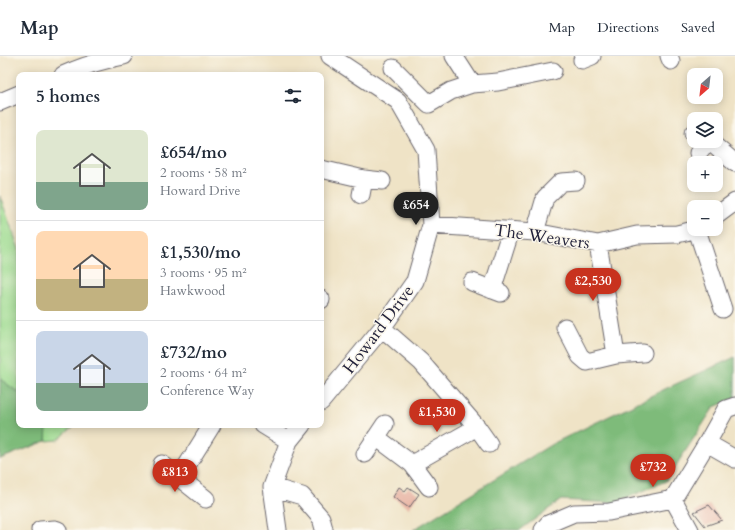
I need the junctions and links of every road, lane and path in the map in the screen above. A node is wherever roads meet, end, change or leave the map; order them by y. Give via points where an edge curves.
1 (124, 56) edge
2 (330, 56) edge
3 (454, 56) edge
4 (393, 68) dead end
5 (553, 71) dead end
6 (70, 72) edge
7 (472, 84) junction
8 (16, 95) edge
9 (0, 102) edge
10 (710, 148) edge
11 (735, 163) edge
12 (324, 170) edge
13 (382, 181) dead end
14 (579, 181) dead end
15 (735, 202) edge
16 (723, 211) edge
17 (431, 225) junction
18 (511, 230) junction
19 (535, 232) junction
20 (687, 232) edge
21 (700, 236) edge
22 (598, 244) junction
23 (472, 282) dead end
24 (724, 309) edge
25 (564, 327) dead end
26 (382, 328) junction
27 (642, 353) dead end
28 (616, 355) junction
29 (324, 398) edge
30 (735, 406) edge
31 (477, 427) junction
32 (210, 428) edge
33 (268, 428) edge
34 (300, 428) edge
35 (289, 441) junction
36 (707, 443) junction
37 (489, 444) dead end
38 (365, 454) dead end
39 (735, 459) edge
40 (162, 464) dead end
41 (412, 464) junction
42 (179, 478) junction
43 (272, 487) junction
44 (430, 487) dead end
45 (206, 499) dead end
46 (673, 499) junction
47 (322, 529) edge
48 (40, 530) edge
49 (58, 530) edge
50 (278, 530) edge
51 (543, 530) edge
52 (690, 530) edge

1 - 6 street via 105,59
2 - 17 street, Howard Drive via 398,101 426,150
3 - 7 street
4 - 7 street via 428,104 451,91
5 - 7 street via 498,82
8 - 9 street
10 - 11 street
12 - 13 street via 362,187
14 - 19 street via 561,182 546,198
15 - 16 street
17 - 18 street, The Weavers
17 - 26 street, Howard Drive via 415,281
18 - 19 street, The Weavers
18 - 23 street via 497,291
19 - 22 street, The Weavers
20 - 22 street, The Weavers via 637,235
21 - 24 street
22 - 28 street
25 - 28 street via 580,356 587,362
26 - 29 street, Howard Drive
26 - 31 street via 421,362
27 - 28 street
30 - 36 street via 726,409
31 - 37 street
31 - 41 street
32 - 42 street
33 - 35 street
34 - 35 street
35 - 43 street
36 - 39 street
36 - 46 street
38 - 41 street via 381,430
40 - 42 street
41 - 44 street
42 - 45 street
43 - 47 street via 302,496 321,518
43 - 50 street
46 - 51 street via 609,512 574,513 548,524
46 - 52 street
48 - 49 street

